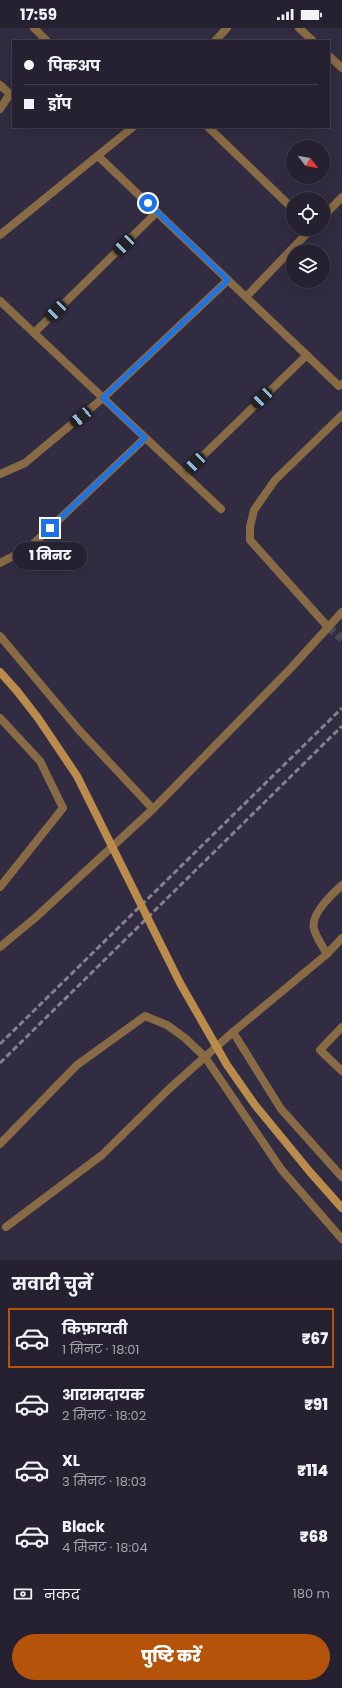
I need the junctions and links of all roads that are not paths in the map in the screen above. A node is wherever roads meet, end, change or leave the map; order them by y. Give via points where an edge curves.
1 (34, 28) edge
2 (227, 28) edge
3 (298, 28) edge
4 (46, 40) edge
5 (216, 40) edge
6 (312, 40) edge
7 (330, 57) edge
8 (342, 68) edge
9 (0, 84) edge
10 (0, 109) edge
11 (132, 128) edge
12 (209, 128) edge
13 (98, 156) junction
14 (342, 197) edge
15 (286, 202) edge
16 (330, 210) edge
17 (157, 212) junction
18 (0, 235) edge
19 (305, 236) edge
20 (228, 280) junction
21 (246, 297) junction
22 (0, 301) edge
23 (34, 333) junction
24 (307, 355) junction
25 (342, 384) edge
26 (103, 398) junction
27 (342, 415) edge
28 (145, 438) junction
29 (0, 474) edge
30 (184, 474) junction
31 (221, 509) dead end
32 (0, 563) edge
33 (342, 612) edge
34 (328, 627) junction
35 (0, 636) edge
36 (0, 672) edge
37 (0, 718) edge
38 (153, 809) junction
39 (342, 885) edge
40 (0, 887) edge
41 (342, 938) edge
42 (0, 947) edge
43 (327, 954) junction
44 (342, 1027) edge
45 (233, 1032) junction
46 (205, 1057) junction
47 (342, 1071) edge
48 (0, 1144) edge
49 (342, 1177) edge
50 (342, 1208) edge
51 (6, 1227) dead end
52 (342, 1239) edge

1 - 4 street
2 - 5 street
3 - 6 street
7 - 8 street
9 - 10 street via 10,94
11 - 13 street
12 - 15 street
13 - 17 street
13 - 18 street
14 - 16 street
17 - 20 street
17 - 23 street
19 - 21 street
20 - 21 street
20 - 26 street
21 - 24 street
22 - 23 street
23 - 26 street
24 - 25 street via 339,386
24 - 30 street
26 - 28 street
26 - 29 street via 25,463
27 - 34 street via 275,480 254,510 250,526 250,540
28 - 30 street
28 - 32 street via 29,548
30 - 31 street
33 - 34 street
34 - 38 street
35 - 38 street via 79,730
36 - 50 main road, bridge via 38,718 77,776 180,983 227,1065 255,1105
37 - 40 street via 40,761 63,808
38 - 42 street
39 - 43 street via 314,918 314,928
41 - 43 street
43 - 45 street
44 - 47 street via 320,1050
45 - 46 street
45 - 49 street via 281,1109
46 - 48 street via 167,1024 145,1016 77,1065
46 - 51 street via 102,1155
46 - 52 street via 281,1169

